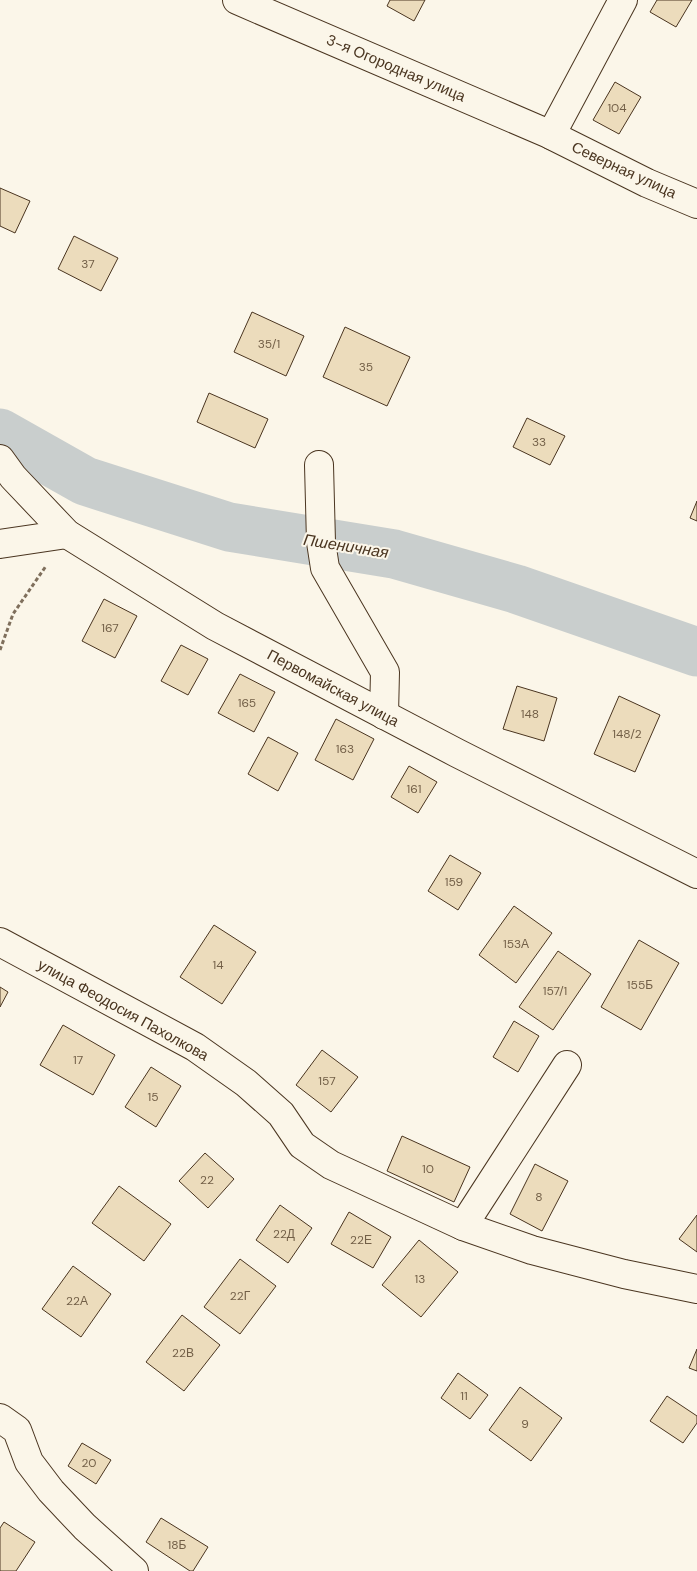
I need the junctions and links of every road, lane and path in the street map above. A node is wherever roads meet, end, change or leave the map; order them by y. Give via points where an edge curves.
1 (237, 0) edge
2 (623, 0) edge
3 (554, 136) junction
4 (697, 204) edge
5 (0, 459) edge
6 (319, 465) dead end
7 (67, 534) junction
8 (0, 544) edge
9 (0, 650) edge
10 (384, 714) junction
11 (697, 874) edge
12 (0, 942) edge
13 (567, 1065) dead end
14 (463, 1226) junction
15 (697, 1290) edge
16 (0, 1418) edge
17 (134, 1571) edge

1 - 3 street, 3-я Огородная улица
2 - 3 street
3 - 4 street, Северная улица via 647,183
5 - 7 street, Первомайская улица
6 - 10 street via 325,568 385,672
7 - 8 street
7 - 9 path via 13,614
7 - 10 street, Первомайская улица via 215,626
10 - 11 street, Первомайская улица
12 - 14 street, улица Феодосия Пахолкова via 195,1047 246,1083 282,1114 302,1145 331,1164
13 - 14 street
14 - 15 street, улица Феодосия Пахолкова via 532,1250
16 - 17 street via 17,1430 29,1462 51,1490 85,1527

